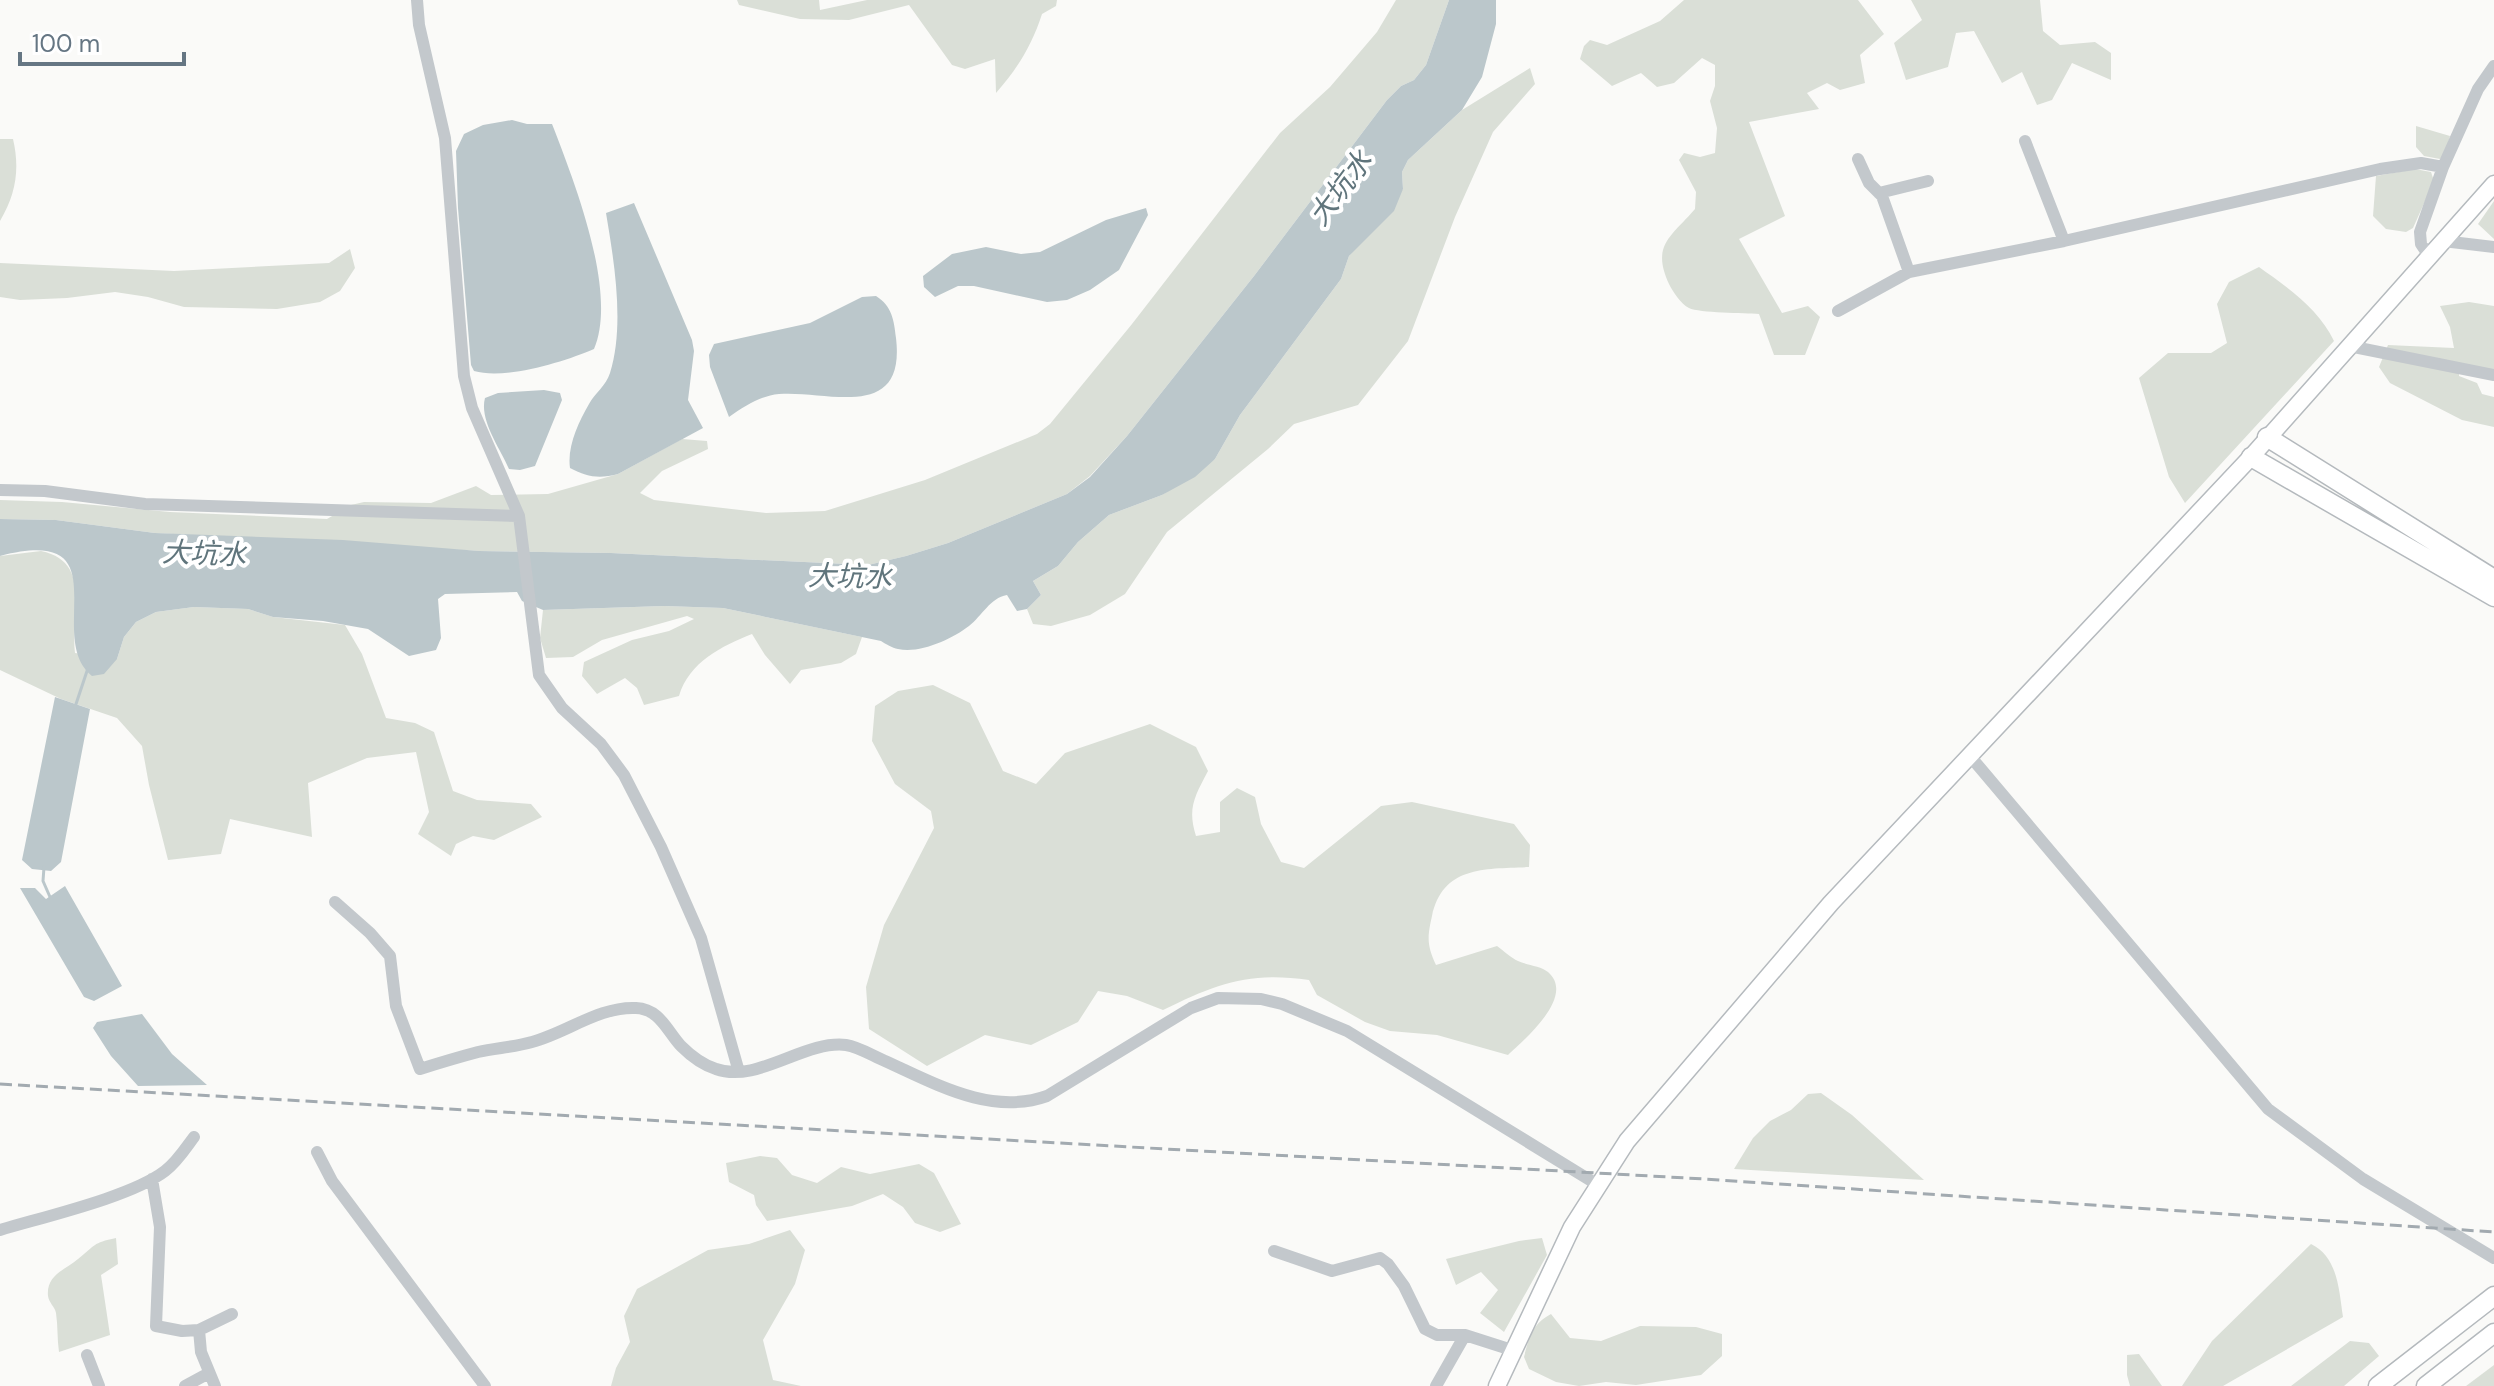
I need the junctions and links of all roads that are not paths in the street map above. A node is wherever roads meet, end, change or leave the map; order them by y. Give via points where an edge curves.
1 (417, 0) edge
2 (2494, 66) edge
3 (2025, 141) dead end
4 (1858, 159) dead end
5 (2443, 167) junction
6 (1928, 181) dead end
7 (2494, 184) edge
8 (1879, 193) junction
9 (2064, 241) junction
10 (2443, 241) junction
11 (2494, 247) edge
12 (2429, 256) junction
13 (1909, 272) junction
14 (1838, 311) dead end
15 (2349, 346) junction
16 (2494, 375) edge
17 (2267, 437) junction
18 (2251, 457) junction
19 (0, 490) edge
20 (519, 516) junction
21 (2494, 579) edge
22 (2494, 597) edge
23 (1970, 756) junction
24 (335, 902) dead end
25 (739, 1072) junction
26 (194, 1137) dead end
27 (317, 1152) dead end
28 (152, 1179) junction
29 (1598, 1185) junction
30 (0, 1230) edge
31 (1274, 1251) dead end
32 (2494, 1258) edge
33 (2494, 1296) edge
34 (232, 1314) dead end
35 (199, 1330) junction
36 (2494, 1333) edge
37 (1465, 1335) junction
38 (1515, 1351) junction
39 (87, 1355) dead end
40 (209, 1373) junction
41 (99, 1386) edge
42 (185, 1386) edge
43 (215, 1386) edge
44 (485, 1386) edge
45 (1436, 1386) edge
46 (1497, 1386) edge
47 (2378, 1386) edge
48 (2426, 1386) edge

1 - 20 street via 445,138 464,376 472,408
2 - 5 street
3 - 9 street
4 - 8 street
5 - 9 street via 2421,163 2380,169
5 - 12 street via 2420,232
6 - 8 street
7 - 10 main road
8 - 13 street
9 - 13 street
10 - 11 street
10 - 12 main road
12 - 15 main road
13 - 14 street
15 - 16 street
15 - 17 main road
17 - 18 main road
17 - 21 highway
18 - 22 highway
18 - 23 main road
19 - 20 street via 145,504
20 - 25 street via 539,675 624,775 661,847 701,938
23 - 29 main road via 1831,903 1627,1141
23 - 32 street via 2268,1109 2363,1179
24 - 25 street via 390,956 396,1006 420,1069 533,1042 592,1018 639,1007 659,1017 681,1046 704,1064
25 - 29 street via 823,1045 847,1045 951,1091 1000,1103 1028,1103 1191,1008 1218,998 1261,999 1347,1031
26 - 28 street
27 - 44 street via 332,1181
28 - 30 street
28 - 35 street via 160,1227 156,1326
29 - 38 main road via 1572,1227
31 - 37 street via 1332,1271 1380,1258 1404,1286 1425,1329 1437,1335
33 - 47 highway
34 - 35 street
35 - 40 street
36 - 48 highway
37 - 38 street
37 - 45 street
38 - 46 main road
39 - 41 street
40 - 42 street
40 - 43 street

